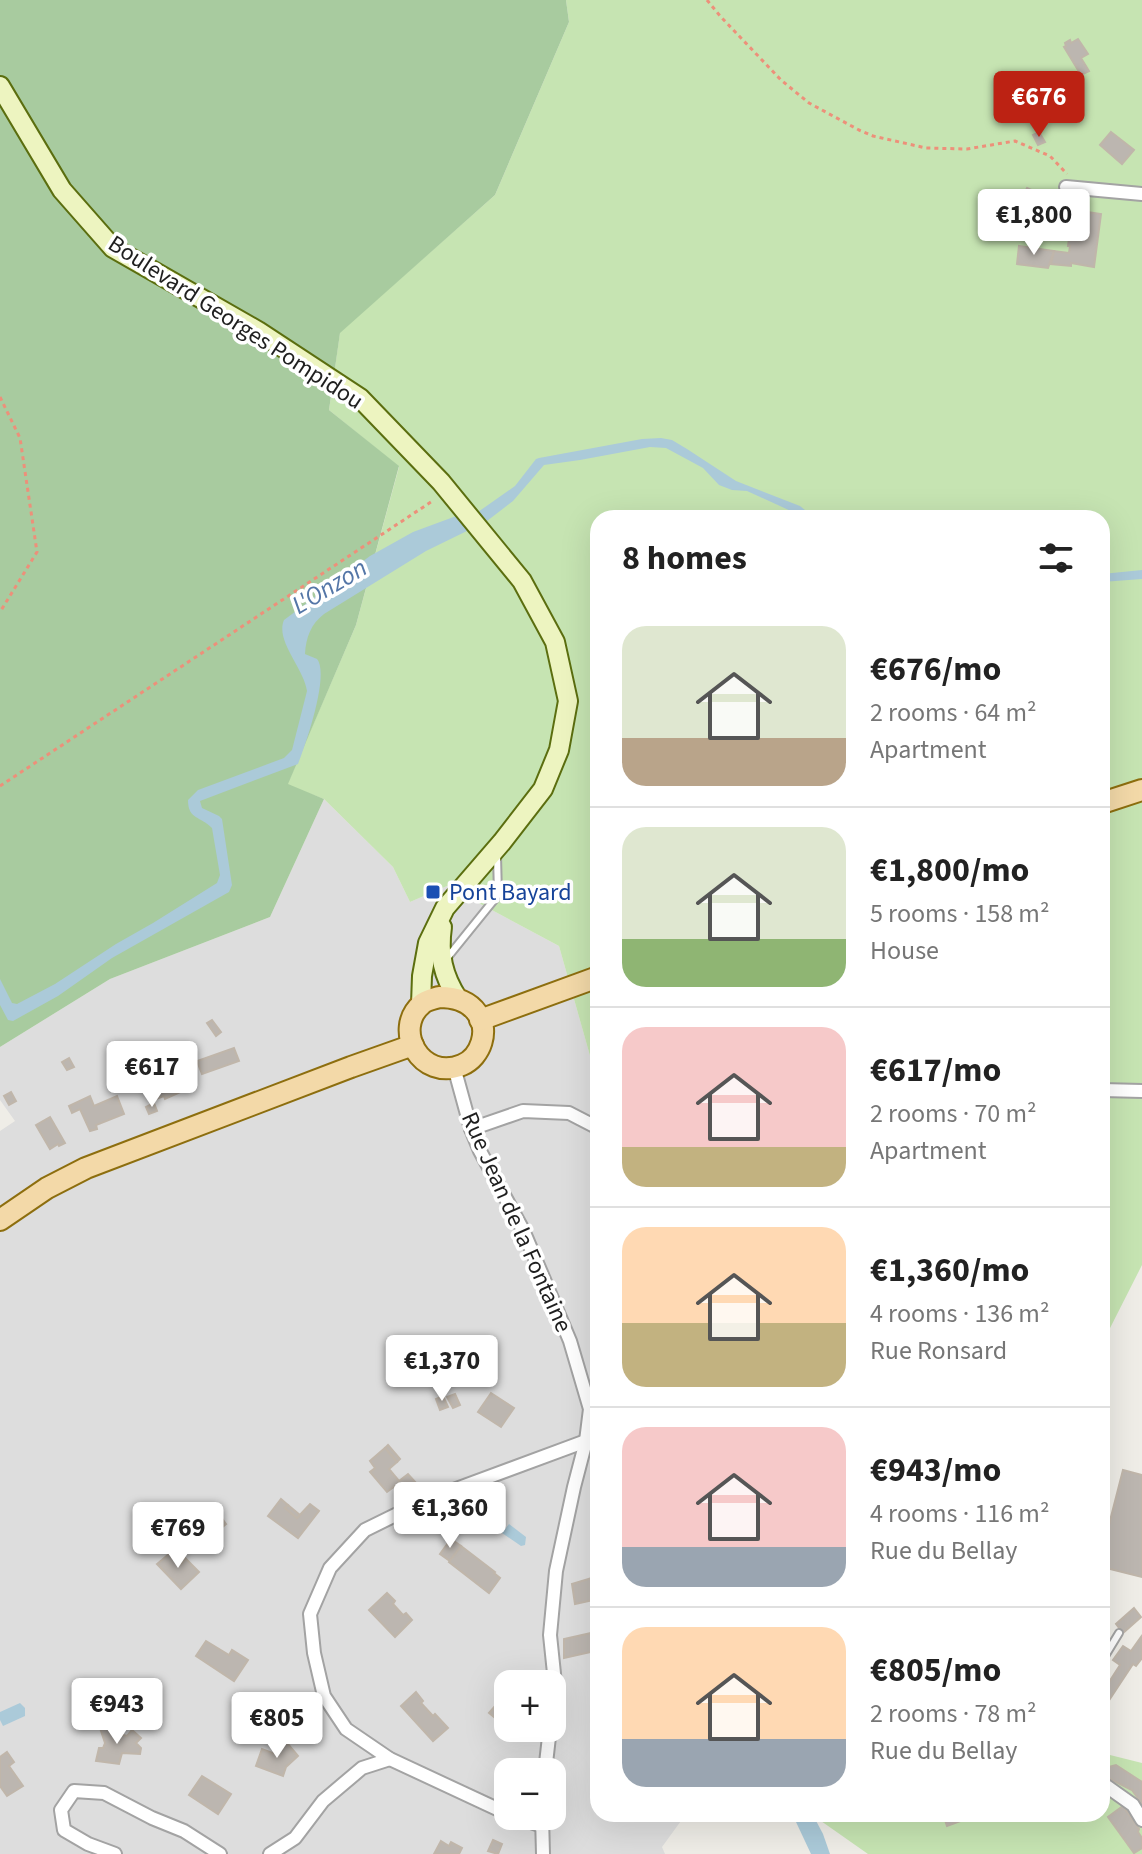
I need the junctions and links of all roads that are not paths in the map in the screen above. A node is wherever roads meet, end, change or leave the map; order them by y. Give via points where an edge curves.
1 (0, 86) edge
2 (1066, 187) dead end
3 (1142, 194) edge
4 (1142, 790) edge
5 (1110, 800) edge
6 (500, 845) junction
7 (445, 908) junction
8 (442, 964) junction
9 (590, 981) edge
10 (458, 999) junction
11 (421, 1004) junction
12 (480, 1020) junction
13 (413, 1045) junction
14 (454, 1067) junction
15 (1110, 1090) edge
16 (1142, 1091) edge
17 (590, 1124) edge
18 (471, 1129) junction
19 (0, 1220) edge
20 (586, 1441) junction
21 (1119, 1633) dead end
22 (1110, 1648) edge
23 (554, 1670) edge
24 (390, 1759) junction
25 (1110, 1789) edge
26 (494, 1807) edge
27 (1142, 1820) edge
28 (542, 1830) edge
29 (115, 1854) edge
30 (220, 1854) edge
31 (270, 1854) edge
32 (543, 1854) edge

1 - 6 main road, Boulevard Georges Pompidou via 62,190 113,248 258,331 360,398 441,482 522,581 555,642 568,701 559,750 543,789
2 - 3 street
4 - 5 main road
6 - 7 main road, Boulevard Georges Pompidou
6 - 8 lane via 498,895
7 - 8 main road
7 - 11 main road, Boulevard Georges Pompidou via 428,943
8 - 10 main road
9 - 12 main road
10 - 11 main road via 439,997
10 - 12 main road
11 - 13 main road via 409,1030
12 - 14 main road via 483,1033 476,1055
13 - 14 main road via 428,1066
13 - 19 main road via 86,1168
14 - 18 street, Rue Jean de la Fontaine
15 - 16 street
17 - 18 street via 569,1113 523,1111
18 - 20 street, Rue Jean de la Fontaine via 523,1230 570,1341 590,1409
20 - 23 street, Rue Jean de la Fontaine via 556,1571 550,1635
20 - 24 street via 424,1501 365,1530 330,1568 310,1614 324,1696 346,1729
21 - 22 lane
24 - 26 street
24 - 31 street via 362,1768 323,1801 295,1838
25 - 27 street via 1133,1805
28 - 32 street
29 - 30 street via 64,1830 61,1810 74,1791 104,1793

